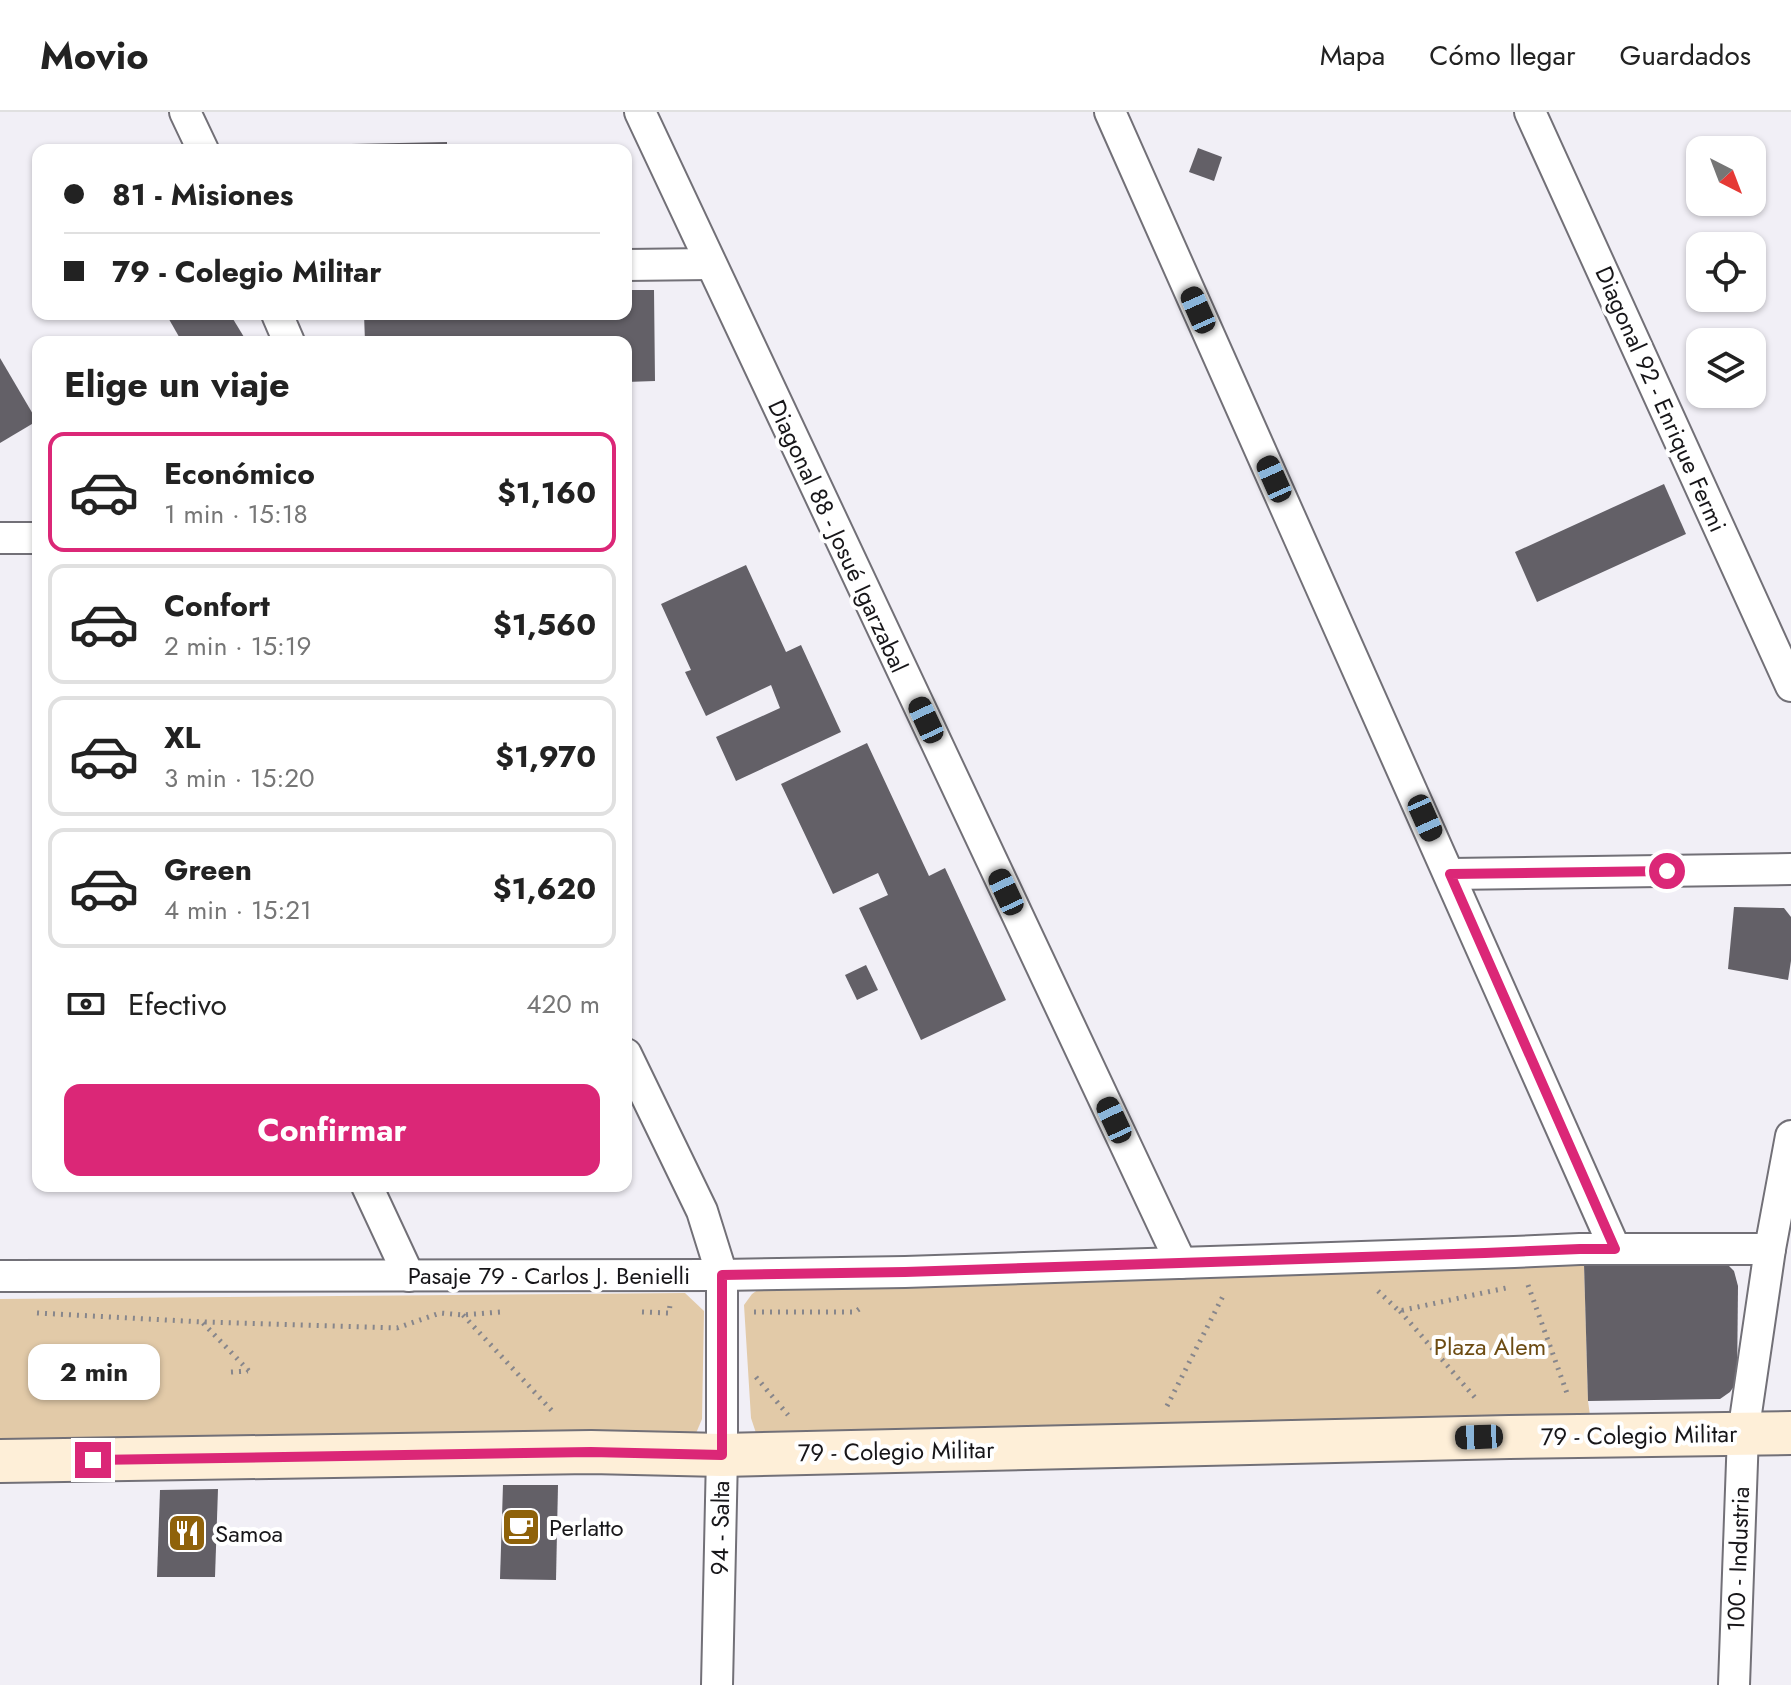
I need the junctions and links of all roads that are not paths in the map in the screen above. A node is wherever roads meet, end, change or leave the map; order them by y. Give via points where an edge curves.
1 (185, 112) edge
2 (640, 112) edge
3 (1110, 112) edge
4 (1530, 112) edge
5 (200, 144) edge
6 (710, 264) junction
7 (632, 265) edge
8 (0, 538) edge
9 (32, 538) edge
10 (1791, 686) edge
11 (1791, 869) edge
12 (1450, 874) junction
13 (632, 1066) edge
14 (1791, 1136) edge
15 (370, 1192) edge
16 (1615, 1249) junction
17 (1770, 1249) junction
18 (1181, 1263) junction
19 (722, 1275) junction
20 (0, 1276) edge
21 (409, 1276) junction
22 (1791, 1433) edge
23 (1743, 1434) junction
24 (722, 1455) junction
25 (0, 1461) edge
26 (717, 1685) edge
27 (1734, 1685) edge

1 - 5 street
2 - 6 street, Diagonal 88 - Josué Igarzabal
3 - 12 street
4 - 10 street, Diagonal 92 - Enrique Fermi
6 - 7 street
6 - 18 street, Diagonal 88 - Josué Igarzabal
8 - 9 street
11 - 12 street
12 - 16 street
13 - 19 street, 94 - Salta via 702,1211
14 - 17 street, 100 - Industria
15 - 21 street
16 - 17 street, Pasaje 79 - Carlos J. Benielli
16 - 18 street, Pasaje 79 - Carlos J. Benielli
17 - 23 street, 100 - Industria
18 - 19 street, Pasaje 79 - Carlos J. Benielli
19 - 21 street, Pasaje 79 - Carlos J. Benielli
19 - 24 street, 94 - Salta
20 - 21 street, Pasaje 79 - Carlos J. Benielli
22 - 23 street, 79 - Colegio Militar
23 - 24 street, 79 - Colegio Militar
23 - 27 street, 100 - Industria
24 - 25 street, 79 - Colegio Militar via 591,1452
24 - 26 street, 94 - Salta

